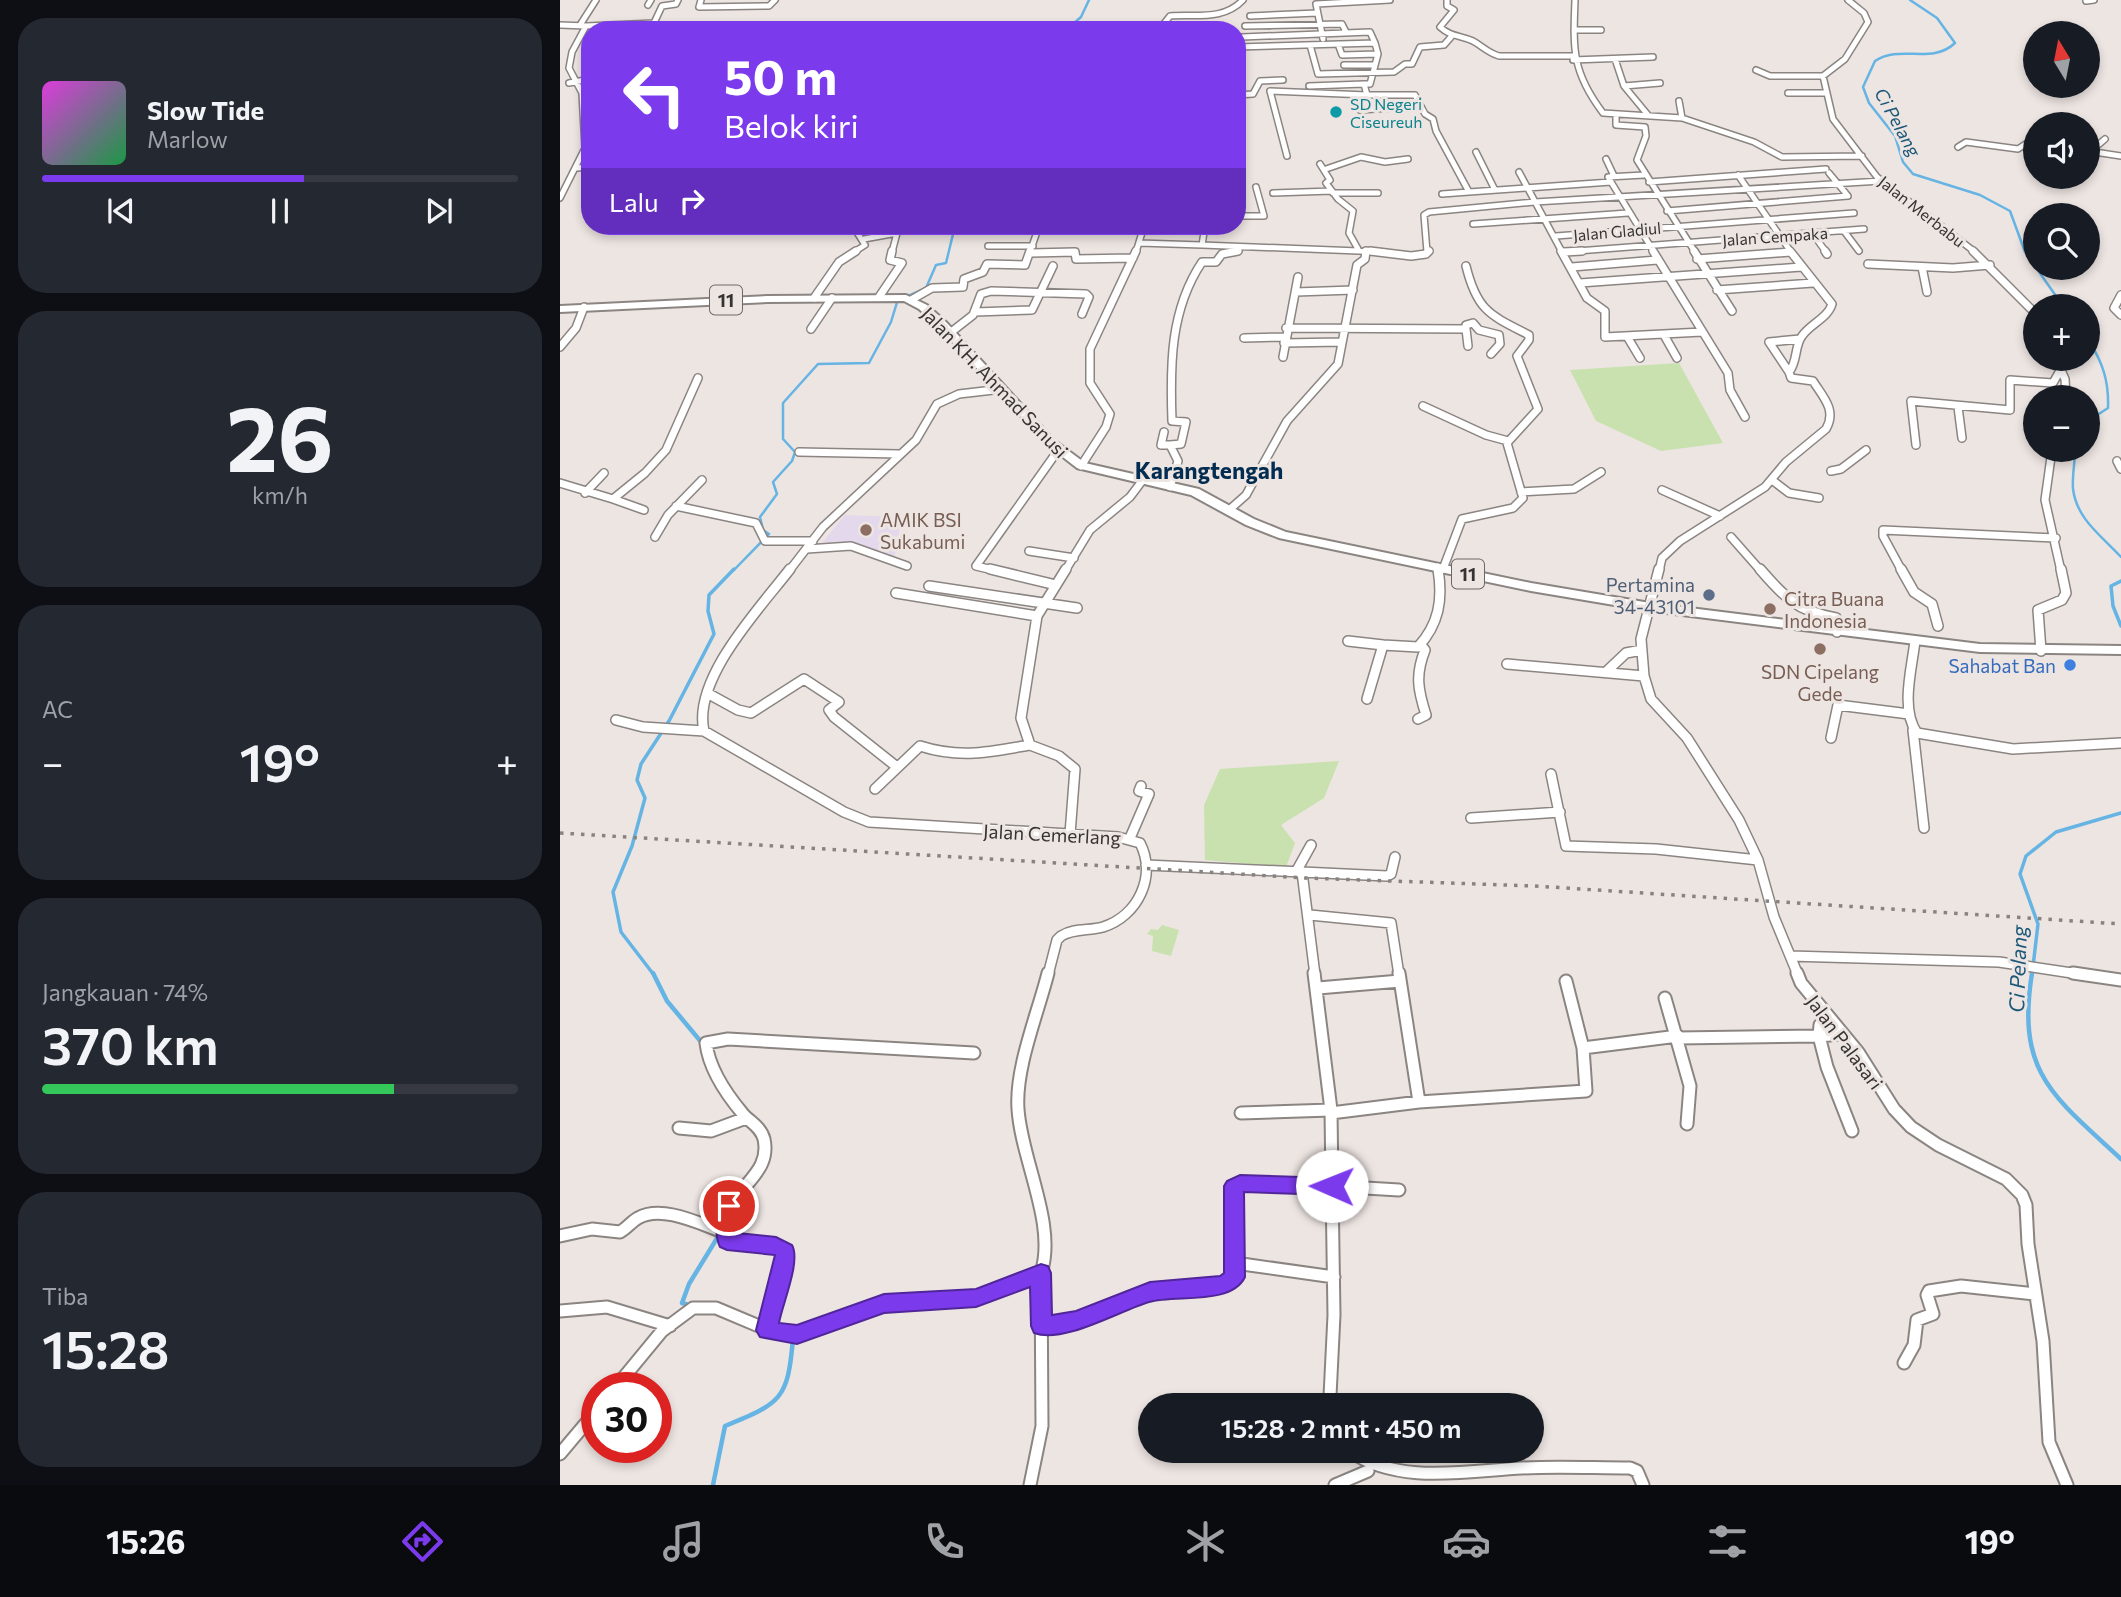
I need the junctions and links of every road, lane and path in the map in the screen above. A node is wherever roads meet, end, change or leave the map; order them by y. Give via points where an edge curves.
1 (596, 0) edge
2 (678, 0) edge
3 (701, 0) edge
4 (727, 0) edge
5 (775, 0) edge
6 (1243, 0) edge
7 (1391, 0) edge
8 (1447, 0) edge
9 (1575, 0) edge
10 (1848, 0) edge
11 (2094, 0) edge
12 (2086, 1) edge
13 (748, 3) edge
14 (723, 7) junction
15 (1317, 13) junction
16 (1250, 16) dead end
17 (585, 21) edge
18 (655, 21) edge
19 (1166, 21) edge
20 (1320, 24) junction
21 (560, 25) edge
22 (581, 25) edge
23 (1246, 26) edge
24 (581, 29) edge
25 (1574, 30) junction
26 (1601, 30) dead end
27 (1346, 32) junction
28 (1322, 33) junction
29 (1270, 36) junction
30 (1246, 37) edge
31 (1451, 37) junction
32 (1375, 43) junction
33 (1338, 44) junction
34 (1273, 45) junction
35 (1310, 45) junction
36 (1324, 45) junction
37 (1246, 46) edge
38 (1378, 54) junction
39 (1342, 55) junction
40 (1653, 57) dead end
41 (1573, 58) junction
42 (1615, 59) junction
43 (1374, 68) junction
44 (1345, 69) junction
45 (1756, 69) dead end
46 (1331, 74) junction
47 (1823, 76) junction
48 (1283, 80) dead end
49 (581, 81) edge
50 (569, 83) junction
51 (1660, 83) dead end
52 (1335, 85) junction
53 (1364, 85) junction
54 (1309, 86) dead end
55 (1624, 86) junction
56 (581, 92) edge
57 (1788, 93) dead end
58 (1825, 93) junction
59 (1246, 94) edge
60 (1350, 95) junction
61 (1367, 95) junction
62 (1679, 101) dead end
63 (1351, 105) dead end
64 (1420, 106) junction
65 (1360, 110) dead end
66 (1616, 114) junction
67 (1647, 115) junction
68 (1682, 118) junction
69 (2105, 139) dead end
70 (2100, 143) edge
71 (1958, 146) dead end
72 (2023, 146) edge
73 (1476, 152) dead end
74 (2100, 153) edge
75 (1287, 156) dead end
76 (1862, 156) junction
77 (2121, 156) edge
78 (581, 158) edge
79 (1408, 159) dead end
80 (1606, 159) dead end
81 (577, 168) junction
82 (581, 168) edge
83 (1519, 172) dead end
84 (1644, 175) junction
85 (1738, 176) junction
86 (1612, 179) junction
87 (1881, 181) junction
88 (1649, 182) junction
89 (1838, 183) junction
90 (1256, 187) dead end
91 (1528, 188) junction
92 (1495, 190) junction
93 (1748, 190) junction
94 (1333, 192) junction
95 (1469, 192) junction
96 (1273, 193) dead end
97 (1378, 193) dead end
98 (1442, 194) dead end
99 (1657, 196) junction
100 (1620, 197) junction
101 (560, 198) edge
102 (1535, 202) junction
103 (1757, 205) junction
104 (1667, 211) junction
105 (1628, 213) junction
106 (1854, 213) dead end
107 (1246, 216) edge
108 (1547, 219) junction
109 (1768, 220) junction
110 (1473, 224) dead end
111 (1677, 227) junction
112 (1864, 229) dead end
113 (1639, 230) junction
114 (1844, 231) junction
115 (1812, 234) junction
116 (861, 235) edge
117 (886, 235) edge
118 (896, 235) edge
119 (1037, 235) edge
120 (1142, 235) edge
121 (1204, 235) edge
122 (1556, 236) junction
123 (1780, 236) junction
124 (864, 239) junction
125 (1686, 242) junction
126 (1139, 243) junction
127 (1648, 244) junction
128 (1202, 245) junction
129 (988, 246) dead end
130 (1239, 247) junction
131 (1032, 250) junction
132 (1362, 250) junction
133 (1564, 251) junction
134 (1858, 251) dead end
135 (1790, 252) junction
136 (1827, 254) dead end
137 (1753, 255) junction
138 (1133, 258) junction
139 (1657, 260) junction
140 (1697, 260) junction
141 (1868, 264) dead end
142 (1990, 265) junction
143 (1053, 266) dead end
144 (1466, 266) dead end
145 (1572, 267) junction
146 (1801, 267) junction
147 (1922, 267) junction
148 (1763, 270) junction
149 (1705, 272) junction
150 (1667, 276) junction
151 (1298, 277) dead end
152 (1580, 283) junction
153 (1813, 283) junction
154 (1353, 290) junction
155 (1717, 290) junction
156 (1040, 291) junction
157 (1296, 292) junction
158 (1927, 292) dead end
159 (2121, 295) edge
160 (879, 297) junction
161 (814, 298) junction
162 (832, 298) junction
163 (904, 299) junction
164 (2023, 300) edge
165 (584, 307) junction
166 (560, 309) edge
167 (1732, 311) dead end
168 (975, 312) junction
169 (1082, 314) dead end
170 (2121, 316) edge
171 (1343, 327) junction
172 (1286, 328) junction
173 (811, 329) dead end
174 (947, 329) junction
175 (1466, 329) junction
176 (1702, 332) junction
177 (1664, 335) junction
178 (1244, 338) dead end
179 (1628, 338) junction
180 (1800, 339) junction
181 (1284, 340) junction
182 (1341, 342) junction
183 (1468, 345) dead end
184 (560, 347) edge
185 (1491, 354) dead end
186 (1283, 357) dead end
187 (1640, 358) dead end
188 (1678, 358) dead end
189 (2060, 371) edge
190 (1789, 372) junction
191 (698, 377) dead end
192 (1002, 389) junction
193 (1423, 406) dead end
194 (1958, 407) junction
195 (1745, 417) dead end
196 (1164, 432) dead end
197 (1962, 438) dead end
198 (1508, 441) junction
199 (1170, 445) junction
200 (1916, 445) dead end
201 (1059, 449) junction
202 (1866, 450) dead end
203 (799, 452) dead end
204 (901, 454) junction
205 (2051, 462) edge
206 (1081, 466) junction
207 (1831, 471) dead end
208 (1601, 472) dead end
209 (604, 473) dead end
210 (702, 480) dead end
211 (1772, 480) junction
212 (1142, 481) junction
213 (560, 483) edge
214 (1170, 487) junction
215 (1662, 490) dead end
216 (1521, 492) junction
217 (585, 493) junction
218 (1819, 498) dead end
219 (612, 499) junction
220 (676, 506) junction
221 (644, 510) dead end
222 (1229, 510) junction
223 (1720, 516) junction
224 (655, 537) dead end
225 (1731, 537) dead end
226 (2056, 538) junction
227 (810, 545) junction
228 (1029, 551) dead end
229 (1074, 558) junction
230 (907, 566) dead end
231 (1441, 568) junction
232 (1056, 585) junction
233 (929, 586) dead end
234 (896, 593) dead end
235 (1044, 604) junction
236 (1650, 607) junction
237 (1077, 608) dead end
238 (1037, 616) junction
239 (1938, 626) dead end
240 (1838, 632) junction
241 (1915, 640) junction
242 (1348, 641) dead end
243 (1383, 645) junction
244 (1421, 645) junction
245 (1642, 650) junction
246 (2116, 650) edge
247 (2041, 651) junction
248 (1507, 664) dead end
249 (1607, 671) junction
250 (1644, 676) junction
251 (707, 693) junction
252 (1367, 699) dead end
253 (1909, 714) junction
254 (1418, 719) dead end
255 (616, 720) dead end
256 (704, 730) junction
257 (1913, 730) junction
258 (1831, 738) dead end
259 (2121, 743) edge
260 (1030, 746) junction
261 (897, 767) junction
262 (1552, 774) dead end
263 (1141, 786) dead end
264 (875, 789) dead end
265 (1560, 812) junction
266 (1471, 818) dead end
267 (1924, 828) dead end
268 (1070, 834) junction
269 (1130, 838) junction
270 (1311, 845) dead end
271 (1395, 857) dead end
272 (1758, 860) junction
273 (1146, 865) junction
274 (1299, 872) junction
275 (1310, 915) junction
276 (1790, 956) junction
277 (2121, 980) edge
278 (1400, 981) junction
279 (1566, 981) dead end
280 (1318, 988) junction
281 (1665, 998) dead end
282 (1828, 1016) junction
283 (1841, 1034) junction
284 (1819, 1036) junction
285 (1678, 1037) junction
286 (1583, 1048) junction
287 (974, 1053) dead end
288 (1419, 1102) junction
289 (1331, 1111) junction
290 (1241, 1113) dead end
291 (746, 1118) junction
292 (1687, 1124) dead end
293 (679, 1128) dead end
294 (1852, 1131) dead end
295 (1332, 1186) junction
296 (1399, 1190) dead end
297 (726, 1233) junction
298 (560, 1236) edge
299 (1235, 1263) junction
300 (1041, 1273) junction
301 (1334, 1277) junction
302 (2035, 1294) junction
303 (560, 1311) edge
304 (670, 1326) junction
305 (1042, 1326) junction
306 (767, 1330) junction
307 (1904, 1363) dead end
308 (629, 1372) edge
309 (1330, 1393) edge
310 (581, 1429) edge
311 (560, 1454) edge
312 (1358, 1463) edge
313 (1368, 1471) junction
314 (1030, 1485) edge
315 (1335, 1485) edge
316 (1643, 1485) edge
317 (2067, 1485) edge

1 - 17 street
2 - 18 street via 675,5 662,5
3 - 14 street via 699,7
4 - 14 street
5 - 13 street via 772,6
6 - 19 street via 1233,10 1210,16 1170,16
7 - 15 street via 1320,3
8 - 31 street via 1454,10 1440,27
9 - 25 street
10 - 47 street via 1864,13 1868,22 1865,32 1847,48 1845,59
11 - 12 street
13 - 14 street
15 - 16 street
15 - 20 street
20 - 23 street
20 - 27 street via 1343,24
20 - 28 street
21 - 22 street
24 - 50 street via 565,58
25 - 26 street
25 - 41 street
27 - 28 street
27 - 32 street via 1372,32
28 - 29 street
28 - 36 street
29 - 30 street
29 - 34 street
31 - 41 street via 1471,40 1499,56
31 - 43 street via 1444,46 1420,47 1412,64 1396,72
32 - 33 street
32 - 38 street
33 - 36 street
33 - 39 street
34 - 35 street
34 - 37 street
35 - 36 street
35 - 46 street via 1317,74
38 - 39 street
38 - 43 street
39 - 44 street
40 - 42 street
41 - 42 street
41 - 66 street via 1578,79 1602,112
42 - 55 street
43 - 44 street
43 - 53 street via 1370,84
44 - 46 street
45 - 47 street via 1770,76
46 - 52 street
47 - 58 street, Jalan Merbabu
48 - 59 street via 1260,81 1253,94
49 - 50 street
50 - 56 street
51 - 55 street
52 - 53 street
52 - 54 street
53 - 61 street
55 - 67 street
57 - 58 street
58 - 76 street, Jalan Merbabu via 1833,120
60 - 61 street
60 - 63 street
60 - 75 street via 1269,91
61 - 64 street via 1411,94
62 - 68 street
64 - 65 street
64 - 95 street via 1433,119
66 - 67 street
66 - 84 street via 1616,125 1645,127 1637,158
67 - 68 street
68 - 76 street via 1755,142 1782,157
69 - 70 street
71 - 72 street via 1966,142 2018,149
73 - 92 street
74 - 77 street
76 - 87 street, Jalan Merbabu
78 - 81 street
79 - 94 street via 1385,162 1361,157 1323,166
80 - 86 street
81 - 82 street
81 - 101 street
83 - 91 street
84 - 86 street
84 - 88 street
85 - 88 street
85 - 89 street via 1828,171
85 - 93 street
86 - 91 street
86 - 100 street
87 - 89 street
87 - 142 street, Jalan Merbabu
88 - 99 street
89 - 93 street
89 - 103 street via 1847,197
90 - 107 street via 1264,216
91 - 92 street
91 - 102 street
92 - 95 street
93 - 99 street
93 - 103 street
94 - 96 street
94 - 97 street
94 - 132 street via 1342,206 1353,211 1349,233
95 - 98 street
99 - 100 street
99 - 104 street
100 - 102 street
100 - 105 street
102 - 108 street
102 - 132 street via 1429,212 1424,215 1426,254
103 - 104 street
103 - 109 street
104 - 111 street
105 - 108 street
105 - 113 street
106 - 109 street, Jalan Gladiul
108 - 110 street
108 - 122 street
109 - 111 street, Jalan Gladiul
109 - 123 street
111 - 113 street, Jalan Gladiul
111 - 125 street
112 - 114 street, Jalan Cempaka
113 - 122 street, Jalan Gladiul
113 - 127 street
114 - 115 street, Jalan Cempaka
114 - 134 street
115 - 123 street, Jalan Cempaka
115 - 136 street
116 - 124 street
117 - 124 street
118 - 160 street via 890,260 902,263
119 - 131 street
120 - 126 street
121 - 128 street
122 - 133 street
123 - 125 street, Jalan Cempaka
123 - 135 street
124 - 161 street via 863,248 839,262
125 - 127 street, Jalan Cempaka
125 - 140 street
126 - 128 street
126 - 138 street
127 - 133 street, Jalan Cempaka
127 - 139 street
128 - 130 street
129 - 131 street
130 - 132 street
130 - 199 street via 1238,252 1223,254 1215,262 1202,262 1188,280 1169,367 1172,421 1186,422 1181,444
131 - 138 street via 1076,253 1076,259
131 - 163 street via 1025,265 987,264 983,272 965,278 963,287 932,288
132 - 154 street via 1365,259 1357,265
133 - 145 street
135 - 137 street
135 - 146 street
137 - 140 street
137 - 148 street
138 - 206 street via 1093,342 1090,382 1110,414
139 - 145 street
139 - 150 street
140 - 149 street
141 - 147 street
142 - 147 street
142 - 164 street, Jalan Merbabu
143 - 156 street
144 - 198 street via 1477,304 1528,335 1517,356 1538,409
145 - 152 street
146 - 148 street
146 - 153 street
147 - 158 street
148 - 149 street
149 - 150 street
149 - 155 street
150 - 152 street
150 - 176 street
151 - 157 street
152 - 179 street via 1590,302 1605,311 1607,338
153 - 155 street
153 - 180 street via 1832,308
154 - 157 street
154 - 171 street
155 - 167 street
156 - 168 street via 1028,312
156 - 168 street via 985,292 979,296
156 - 169 street via 1088,295
157 - 172 street
159 - 170 street via 2114,308
160 - 162 highway, 11
160 - 163 highway, 11
161 - 162 highway, 11
161 - 165 highway, 11
162 - 173 street
163 - 174 highway, Jalan KH. Ahmad Sanusi / 11
165 - 166 highway, 11
165 - 184 street via 576,328
168 - 174 street via 966,322
171 - 172 street
171 - 175 street
171 - 182 street
172 - 181 street
174 - 192 highway, Jalan KH. Ahmad Sanusi / 11
175 - 183 street
175 - 185 street via 1466,324 1473,323 1479,330 1499,335 1500,344
176 - 177 street
176 - 195 street via 1728,373
177 - 179 street
177 - 188 street
178 - 181 street
179 - 187 street
180 - 190 street via 1795,366
180 - 190 street via 1769,342
181 - 182 street
181 - 186 street
182 - 222 street via 1338,363 1287,421 1246,495
189 - 194 street via 2053,383 2010,380 2010,410
190 - 211 street, Jalan Palasari via 1791,377 1811,379 1831,414 1826,429
191 - 219 street via 666,450
192 - 201 highway, Jalan KH. Ahmad Sanusi / 11
192 - 204 street via 942,400
193 - 198 street
194 - 197 street
194 - 200 street via 1911,401
196 - 199 street via 1161,445
198 - 216 street
199 - 214 street via 1178,461
201 - 206 highway, Jalan KH. Ahmad Sanusi / 11
201 - 232 street via 976,566
202 - 207 street
203 - 204 street
204 - 227 street via 834,514
205 - 226 street via 2046,500
206 - 212 highway, Jalan KH. Ahmad Sanusi / 11
208 - 216 street via 1570,491
209 - 217 street
210 - 220 street
211 - 218 street via 1789,493
211 - 223 street, Jalan Palasari
212 - 214 highway, Jalan KH. Ahmad Sanusi / 11
212 - 229 street via 1090,530
213 - 217 street
214 - 222 highway, Jalan KH. Ahmad Sanusi / 11 via 1195,492
215 - 223 street
216 - 231 street via 1523,498 1513,508 1462,519
217 - 219 street
219 - 221 street
220 - 224 street
220 - 227 street via 756,523 765,541
222 - 231 highway, Jalan KH. Ahmad Sanusi / 11 via 1283,535
223 - 236 street, Jalan Palasari via 1662,558
225 - 240 street via 1785,598 1802,610 1836,618
226 - 239 street via 1883,530 1913,590 1932,604
226 - 247 street via 2066,596 2038,610
227 - 230 street via 851,546
227 - 251 street via 731,645
228 - 229 street
229 - 232 street
231 - 236 highway, Jalan KH. Ahmad Sanusi / 11
231 - 244 street via 1442,605
232 - 235 street
233 - 235 street
234 - 238 street
235 - 237 street
235 - 238 street
236 - 240 highway, Jalan KH. Ahmad Sanusi / 11
236 - 245 street, Jalan Palasari
238 - 260 street via 1021,718
240 - 241 highway, Jalan KH. Ahmad Sanusi / 11
241 - 247 highway, Jalan KH. Ahmad Sanusi / 11
241 - 253 street
242 - 243 street
243 - 244 street
243 - 252 street
244 - 254 street via 1425,650 1417,686 1426,715
245 - 249 street via 1626,653
245 - 250 street, Jalan Palasari
246 - 247 highway, Jalan KH. Ahmad Sanusi / 11
248 - 249 street
249 - 250 street
250 - 272 street, Jalan Palasari via 1651,699 1693,747
251 - 256 street via 701,718
251 - 261 street via 751,713 804,679 838,701 829,712
253 - 257 street
253 - 258 street via 1838,705
255 - 256 street via 643,727
256 - 268 street, Jalan Cemerlang via 869,822
257 - 259 street via 2013,749
257 - 267 street
260 - 261 street via 972,755 920,746
260 - 268 street via 1059,756 1075,769
261 - 264 street
262 - 265 street
263 - 269 street via 1139,791 1149,794
265 - 266 street
265 - 272 street via 1566,846 1656,849
268 - 269 street, Jalan Cemerlang
269 - 273 street, Jalan Cemerlang via 1144,850
270 - 274 street
271 - 274 street via 1389,876
272 - 276 street, Jalan Palasari
273 - 274 street
273 - 300 street via 1144,889 1125,915 1103,927 1068,931 1057,940 1018,1087 1017,1109 1040,1214
274 - 275 street
275 - 278 street via 1391,923
275 - 280 street
276 - 277 street via 1999,962
276 - 282 street, Jalan Palasari via 1801,983
278 - 280 street
278 - 288 street
279 - 286 street
280 - 289 street
281 - 285 street
282 - 283 street, Jalan Palasari
282 - 284 street via 1820,1025
283 - 284 street
283 - 302 street, Jalan Palasari via 1911,1127 2006,1180 2022,1195
284 - 285 street
284 - 294 street
285 - 286 street
285 - 292 street via 1691,1095
286 - 288 street via 1584,1092
287 - 291 street via 709,1041 705,1046 721,1081
288 - 289 street
289 - 290 street
289 - 295 street
291 - 293 street via 711,1131
291 - 297 street via 763,1135 765,1154 756,1176 729,1206
295 - 296 street
295 - 299 street via 1236,1185
295 - 301 street
297 - 298 street via 649,1214 620,1232 592,1229
297 - 306 street via 727,1241 785,1251
299 - 301 street
299 - 305 street via 1235,1277 1228,1284 1150,1292 1077,1320
300 - 305 street
300 - 306 street via 976,1298 884,1304 797,1335
301 - 309 street
302 - 307 street via 1961,1286 1929,1291 1933,1314 1917,1320 1914,1345
302 - 317 street, Jalan Palasari via 2043,1341 2049,1442
303 - 304 street via 607,1307
304 - 306 street via 691,1309 712,1307
304 - 308 street
305 - 314 street via 1042,1426
310 - 311 street
312 - 313 street
313 - 315 street
313 - 316 street via 1421,1480 1505,1469 1630,1468 1641,1476

